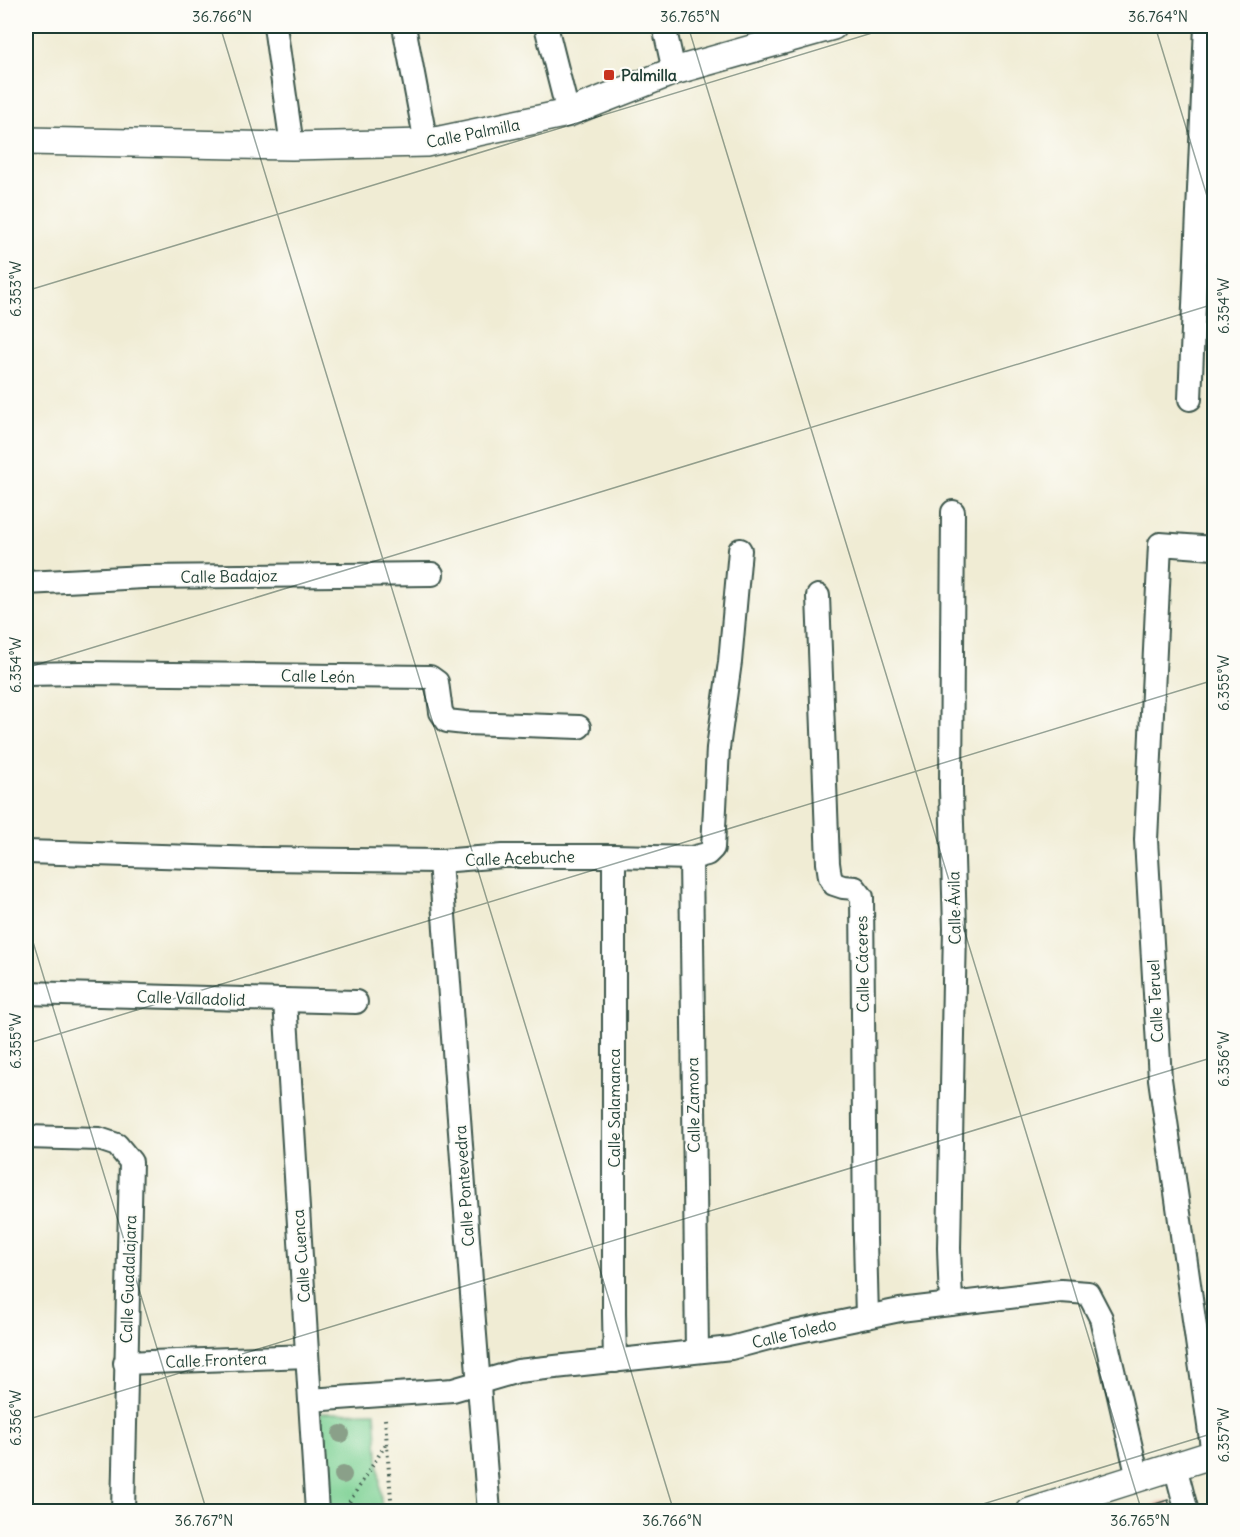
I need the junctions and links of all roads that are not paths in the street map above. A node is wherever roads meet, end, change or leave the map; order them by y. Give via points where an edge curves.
1 (275, 26) edge
2 (404, 26) edge
3 (546, 26) edge
4 (664, 26) edge
5 (833, 26) edge
6 (1206, 26) edge
7 (674, 71) junction
8 (568, 113) junction
9 (26, 141) edge
10 (426, 143) junction
11 (292, 146) junction
12 (1190, 399) dead end
13 (953, 512) dead end
14 (1215, 548) edge
15 (740, 550) dead end
16 (432, 574) dead end
17 (26, 583) edge
18 (818, 596) dead end
19 (26, 674) edge
20 (579, 727) dead end
21 (26, 852) edge
22 (614, 856) junction
23 (691, 858) junction
24 (440, 861) junction
25 (26, 993) edge
26 (285, 1001) junction
27 (356, 1002) dead end
28 (26, 1137) edge
29 (951, 1304) junction
30 (867, 1317) junction
31 (697, 1351) junction
32 (307, 1356) junction
33 (615, 1361) junction
34 (125, 1363) junction
35 (479, 1383) junction
36 (310, 1400) junction
37 (1214, 1454) edge
38 (1174, 1466) junction
39 (1138, 1478) junction
40 (123, 1512) edge
41 (317, 1512) edge
42 (489, 1512) edge
43 (1030, 1512) edge
44 (1187, 1512) edge

1 - 11 street
2 - 10 street
3 - 8 street
4 - 7 street
5 - 7 street, Calle Palmilla
6 - 12 street
7 - 8 street, Calle Palmilla
8 - 10 street, Calle Palmilla
9 - 11 street, Calle Palmilla
10 - 11 street, Calle Palmilla
13 - 29 street, Calle Ávila via 951,789 955,928
14 - 37 street, Calle Teruel via 1160,544 1146,840 1159,1067
15 - 23 street via 718,748 713,848
16 - 17 street, Calle Badajoz via 144,577
18 - 30 street, Calle Cáceres via 830,877 834,884 855,888 862,897
19 - 20 street, Calle León via 429,677 437,682 441,712 447,721
21 - 24 street, Calle Acebuche
22 - 23 street, Calle Acebuche
22 - 24 street, Calle Acebuche via 503,856
22 - 33 street, Calle Salamanca
23 - 31 street, Calle Zamora
24 - 35 street, Calle Pontevedra
25 - 26 street, Calle Valladolid
26 - 27 street, Calle Valladolid
26 - 32 street, Calle Cuenca
28 - 34 street, Calle Guadalajara via 99,1139 117,1144 131,1162
29 - 30 street, Calle Toledo
29 - 39 street, Calle Toledo via 1062,1291 1088,1293 1101,1318
30 - 31 street, Calle Toledo via 731,1348
31 - 33 street, Calle Toledo
32 - 34 street, Calle Frontera
32 - 36 street, Calle Cuenca
33 - 35 street, Calle Toledo via 518,1371
34 - 40 street, Calle Guadalajara
35 - 36 street, Calle Toledo via 453,1390
35 - 42 street, Calle Pontevedra
36 - 41 street, Calle Cuenca
37 - 38 street
38 - 39 street
38 - 44 street
39 - 43 street

